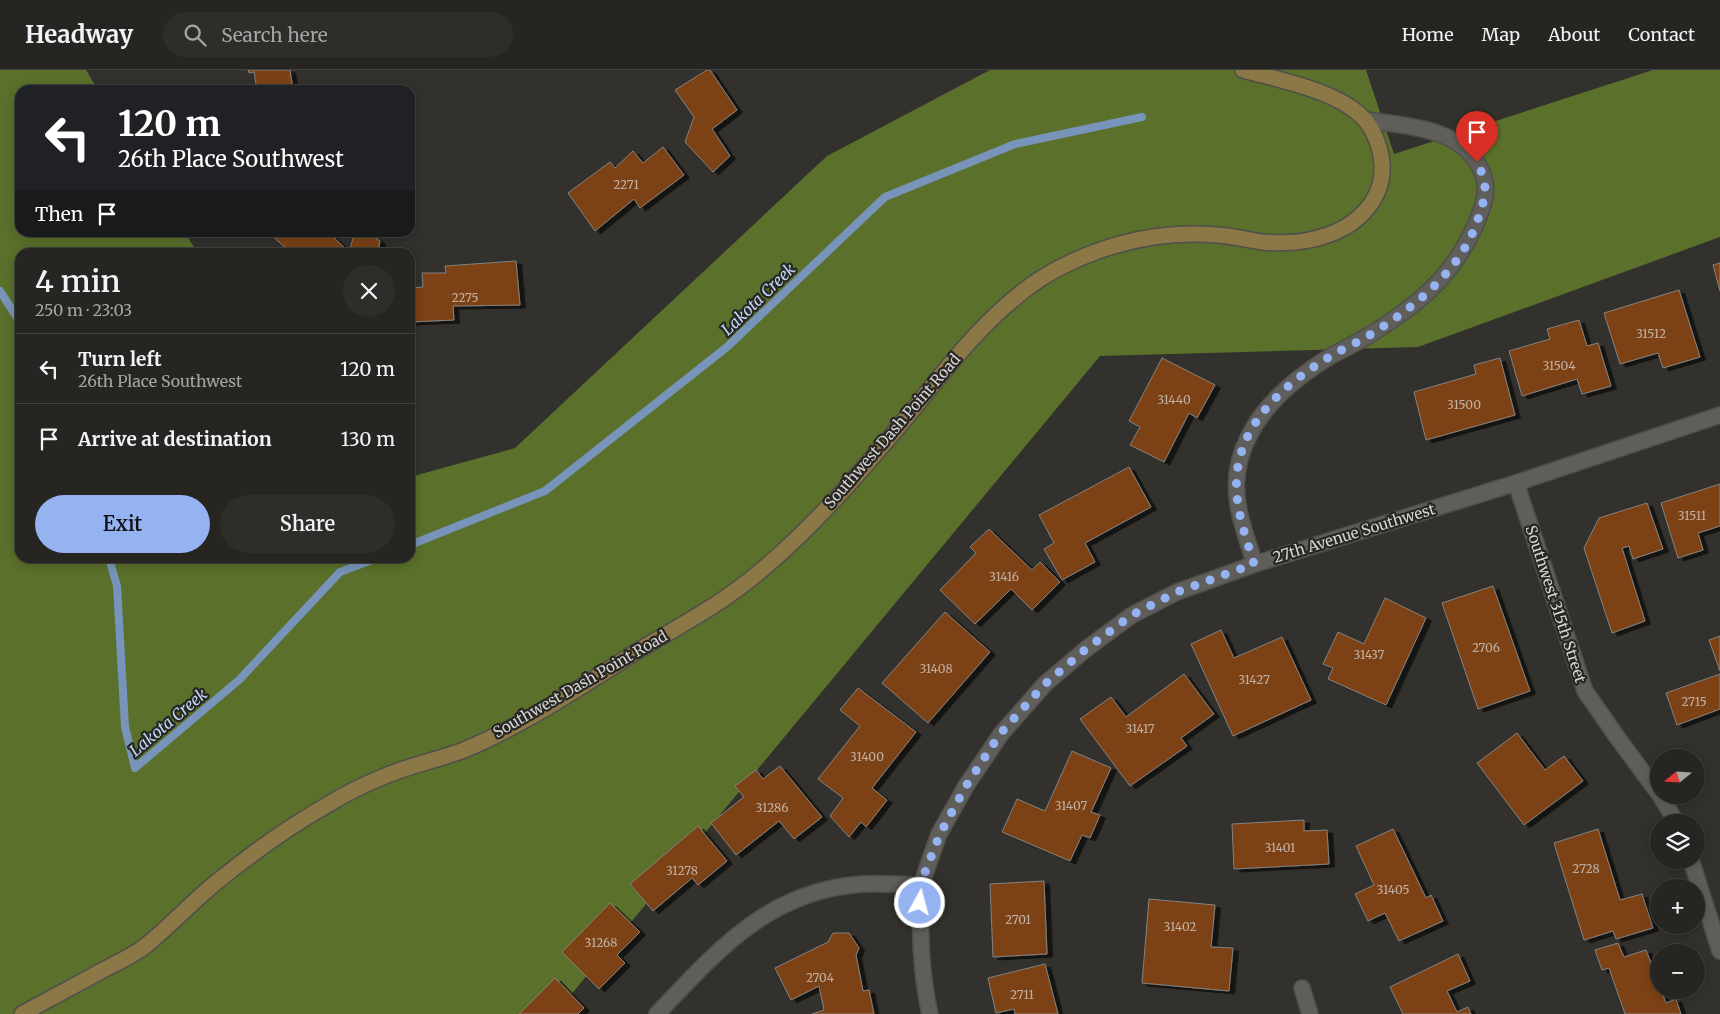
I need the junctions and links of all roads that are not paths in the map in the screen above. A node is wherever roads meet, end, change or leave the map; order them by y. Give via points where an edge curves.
1 (1243, 70) edge
2 (1366, 120) junction
3 (1720, 415) edge
4 (1516, 483) junction
5 (1254, 564) junction
6 (1650, 782) edge
7 (1694, 869) edge
8 (920, 885) junction
9 (1720, 951) edge
10 (1302, 988) dead end
11 (22, 1014) edge
12 (657, 1014) edge
13 (930, 1014) edge
14 (1310, 1014) edge

1 - 2 main road, Southwest Dash Point Road via 1317,91
2 - 5 street via 1434,132 1456,142 1467,150 1483,173 1486,181 1484,202 1464,248 1435,286 1366,338 1308,371 1276,398 1254,426 1240,455 1236,497
2 - 11 main road, Southwest Dash Point Road via 1379,147 1382,176 1373,200 1354,221 1326,236 1288,243 1211,234 1154,237 1093,253 1039,280 1009,303 964,348 870,461 810,525 734,592 508,729 462,750 385,775 327,805 212,885 141,949
3 - 4 street, 27th Avenue Southwest
4 - 5 street, 27th Avenue Southwest
4 - 6 street, Southwest 315th Street via 1585,691
5 - 8 street, 27th Avenue Southwest via 1177,592 1132,615 1045,684 1000,734 966,786 940,834
7 - 9 street
8 - 12 street via 864,884 827,890 783,904 761,917 712,956
8 - 13 street via 920,938 924,988
10 - 14 street

